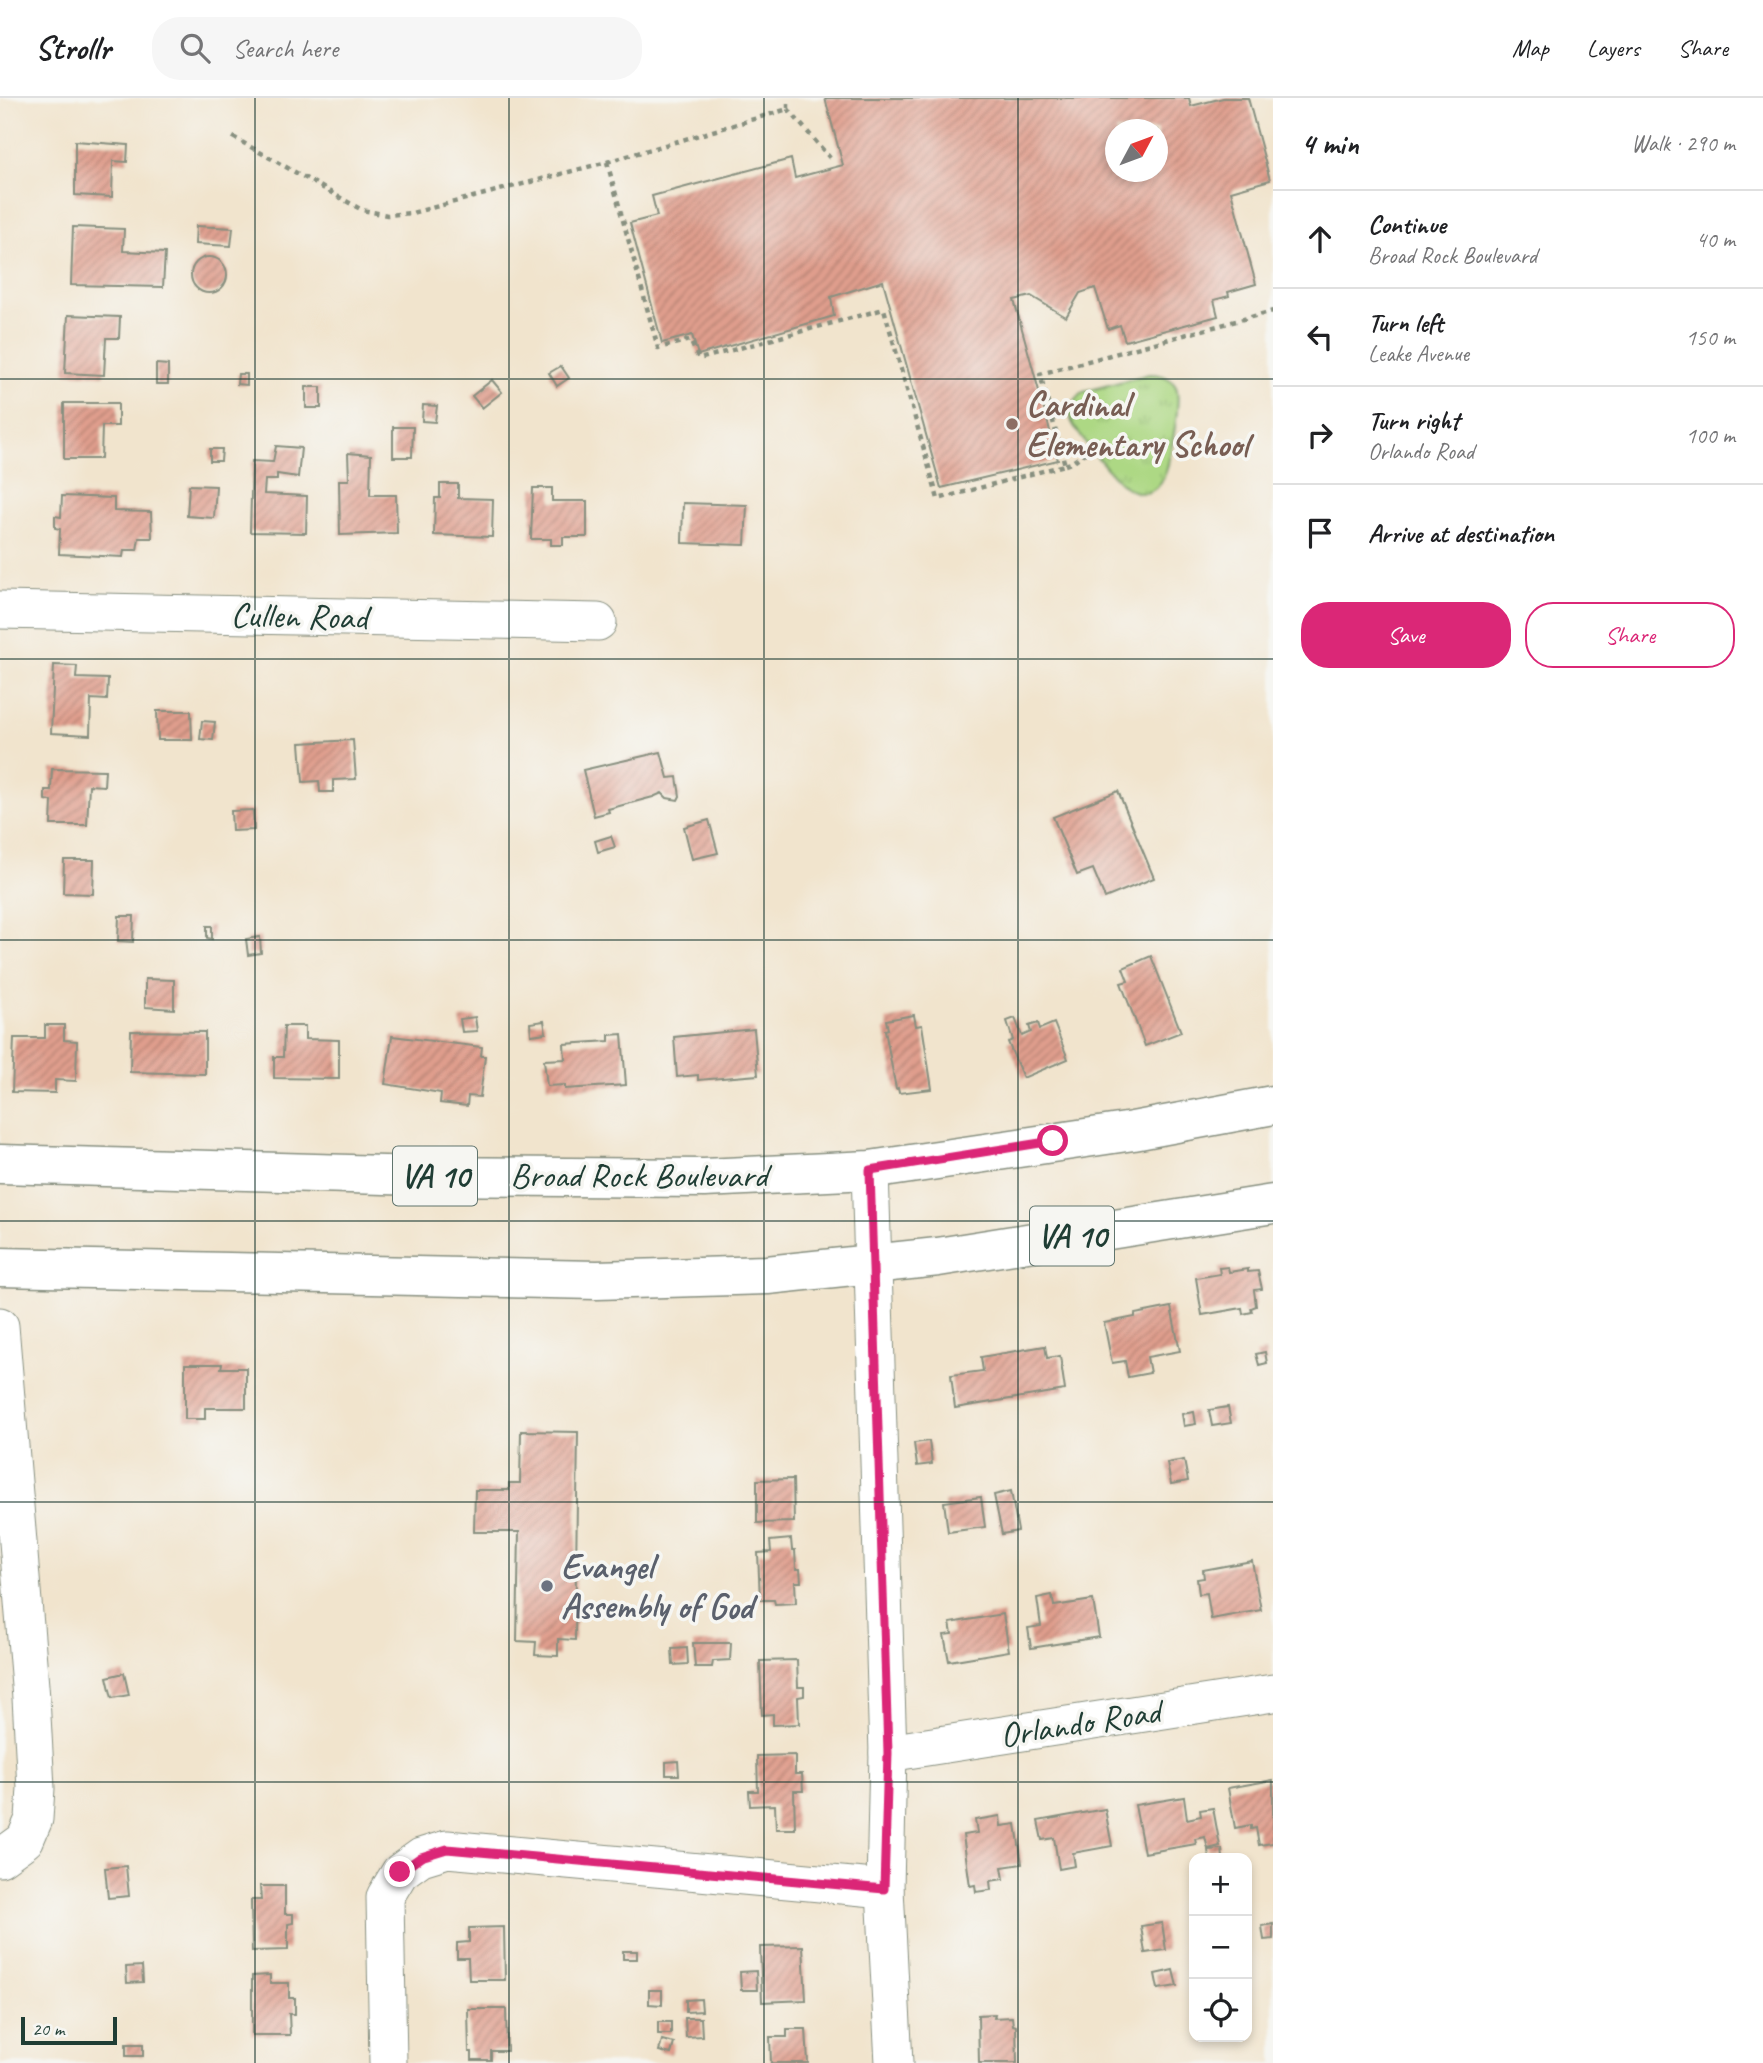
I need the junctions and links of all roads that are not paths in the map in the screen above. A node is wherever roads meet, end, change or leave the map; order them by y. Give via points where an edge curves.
1 (0, 610) edge
2 (598, 622) dead end
3 (1273, 1105) edge
4 (0, 1164) edge
5 (870, 1170) junction
6 (1273, 1203) edge
7 (871, 1264) junction
8 (0, 1266) edge
9 (0, 1326) edge
10 (1273, 1693) edge
11 (888, 1753) junction
12 (0, 1858) edge
13 (884, 1889) junction
14 (388, 2063) edge
15 (894, 2063) edge

1 - 2 street, Cullen Road
3 - 5 main road, Broad Rock Boulevard / VA 10
4 - 5 main road, Broad Rock Boulevard / VA 10 via 419,1176 691,1178
5 - 7 street
6 - 7 main road, VA 10
7 - 8 main road, VA 10 via 767,1275 597,1280
7 - 11 street
9 - 12 street via 36,1788 34,1819 24,1840
10 - 11 street, Orlando Road
11 - 13 street
13 - 14 street via 447,1849 421,1857 400,1872 385,1897
13 - 15 street

